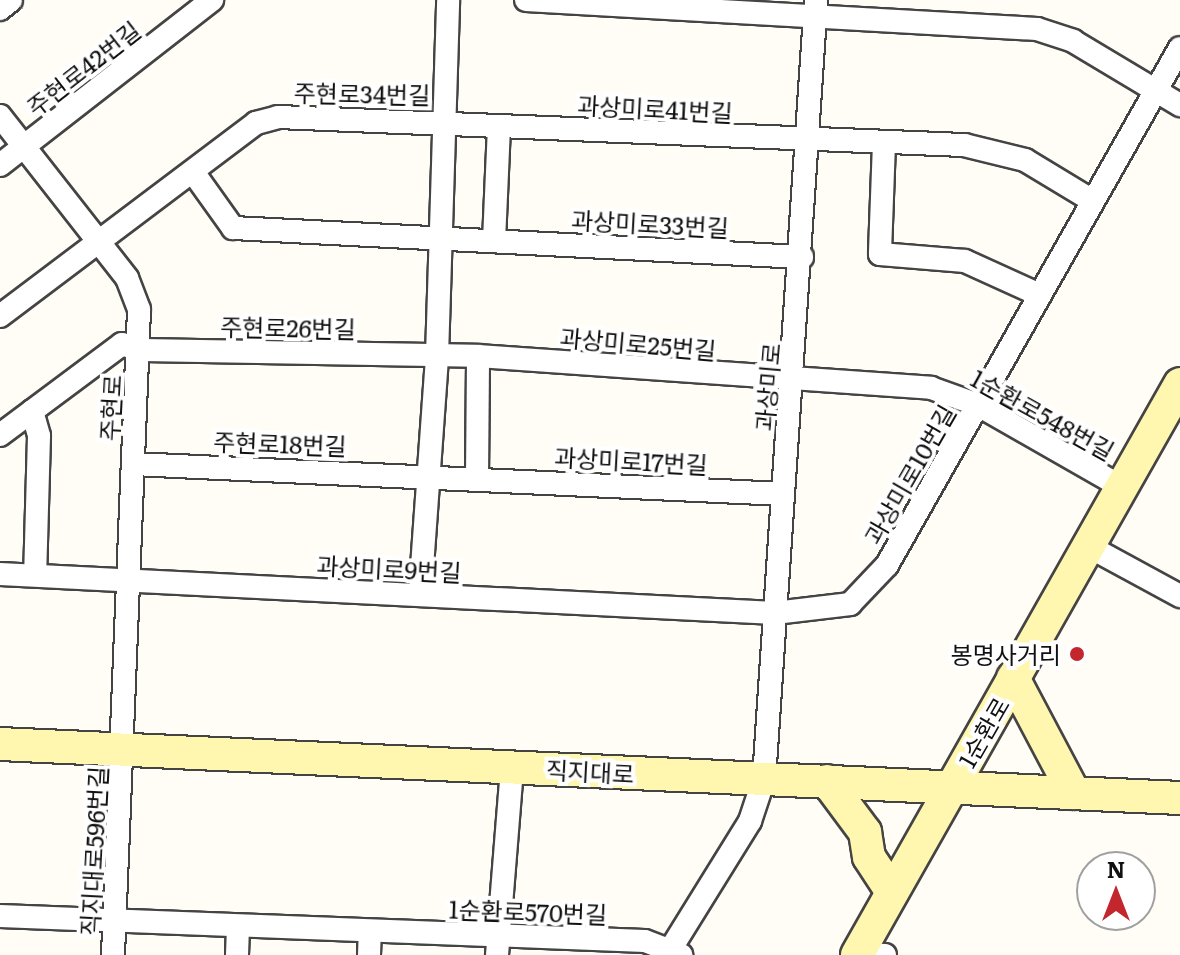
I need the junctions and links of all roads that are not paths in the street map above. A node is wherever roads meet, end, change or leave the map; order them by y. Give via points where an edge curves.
1 (11, 0) edge
2 (212, 0) edge
3 (448, 0) edge
4 (526, 0) edge
5 (816, 8) edge
6 (0, 9) edge
7 (1180, 48) edge
8 (1156, 90) junction
9 (1180, 105) edge
10 (0, 116) edge
11 (441, 121) junction
12 (499, 127) junction
13 (808, 141) junction
14 (884, 143) junction
15 (24, 147) junction
16 (0, 165) edge
17 (193, 172) junction
18 (1093, 201) junction
19 (438, 237) junction
20 (494, 241) junction
21 (99, 245) junction
22 (802, 257) junction
23 (1040, 295) junction
24 (0, 316) edge
25 (139, 350) junction
26 (437, 356) junction
27 (478, 356) junction
28 (794, 382) junction
29 (1180, 384) edge
30 (978, 405) junction
31 (32, 411) junction
32 (0, 435) edge
33 (133, 464) junction
34 (425, 474) junction
35 (477, 477) junction
36 (1122, 487) junction
37 (783, 494) junction
38 (1088, 546) junction
39 (0, 574) edge
40 (35, 575) junction
41 (125, 580) junction
42 (420, 595) junction
43 (1180, 596) edge
44 (775, 613) junction
45 (1013, 678) junction
46 (0, 744) edge
47 (124, 749) junction
48 (512, 767) junction
49 (764, 779) junction
50 (827, 781) junction
51 (951, 787) junction
52 (1074, 793) junction
53 (1180, 798) edge
54 (892, 892) junction
55 (0, 916) edge
56 (116, 921) junction
57 (238, 926) junction
58 (370, 931) junction
59 (497, 945) edge
60 (673, 953) edge
61 (113, 955) edge
62 (237, 955) edge
63 (369, 955) edge
64 (867, 955) edge

1 - 6 street
2 - 15 street, 주현로42번길
3 - 11 street
4 - 5 street
5 - 8 street via 1037,29 1073,41
5 - 13 street, 과상미로
7 - 8 street, 과상미로10번길
8 - 9 street
8 - 18 street, 과상미로10번길
10 - 15 street, 주현로
11 - 12 street, 과상미로41번길
11 - 17 street, 주현로34번길 via 278,117 256,123
11 - 19 street, 주현로34번길
12 - 13 street, 과상미로41번길
12 - 20 street
13 - 14 street, 과상미로41번길
13 - 22 street, 과상미로
14 - 18 street via 995,150
14 - 23 street via 880,254 965,261
15 - 16 street, 주현로42번길
15 - 21 street, 주현로
17 - 19 street via 233,228
17 - 21 street, 주현로34번길
18 - 23 street, 과상미로10번길
19 - 20 street, 과상미로33번길
19 - 26 street, 주현로34번길
20 - 22 street, 과상미로33번길
21 - 24 street, 주현로34번길
21 - 25 street, 주현로 via 127,278 139,310
22 - 28 street, 과상미로
23 - 30 street, 과상미로10번길
25 - 26 street, 주현로26번길
25 - 31 street, 주현로26번길 via 122,344
25 - 33 street, 주현로
26 - 27 street, 주현로26번길
26 - 34 street, 주현로34번길
27 - 28 street, 과상미로25번길
27 - 35 street
28 - 30 street, 1순환로548번길 via 931,388
28 - 37 street, 과상미로
29 - 36 street, 1순환로
30 - 36 street, 1순환로548번길
30 - 44 street, 과상미로10번길 via 874,585 850,604
31 - 32 street
31 - 40 street via 39,436
33 - 34 street, 주현로18번길
33 - 41 street, 주현로
34 - 35 street, 주현로18번길
34 - 42 street, 주현로34번길
35 - 37 street, 과상미로17번길
36 - 38 street, 1순환로
37 - 44 street, 과상미로
38 - 43 street
38 - 45 street, 1순환로
39 - 40 street, 과상미로9번길
40 - 41 street, 과상미로9번길
41 - 42 street, 과상미로9번길
41 - 47 street, 주현로
42 - 44 street, 과상미로9번길
44 - 49 street, 과상미로
45 - 51 street, 1순환로
45 - 52 street
46 - 47 street, 직지대로
47 - 48 street, 직지대로
47 - 56 street, 직지대로596번길
48 - 49 street, 직지대로
48 - 59 street
49 - 50 street, 직지대로
49 - 60 street, 과상미로 via 750,821
50 - 51 street, 직지대로
50 - 54 street via 865,832 869,857
51 - 52 street, 직지대로
51 - 54 street, 1순환로
52 - 53 street, 직지대로
54 - 64 street, 1순환로
55 - 56 street, 1순환로570번길
56 - 57 street, 1순환로570번길
56 - 61 street, 직지대로596번길
57 - 58 street, 1순환로570번길
57 - 62 street
58 - 59 street, 1순환로570번길
58 - 63 street
59 - 60 street, 1순환로570번길 via 645,941

